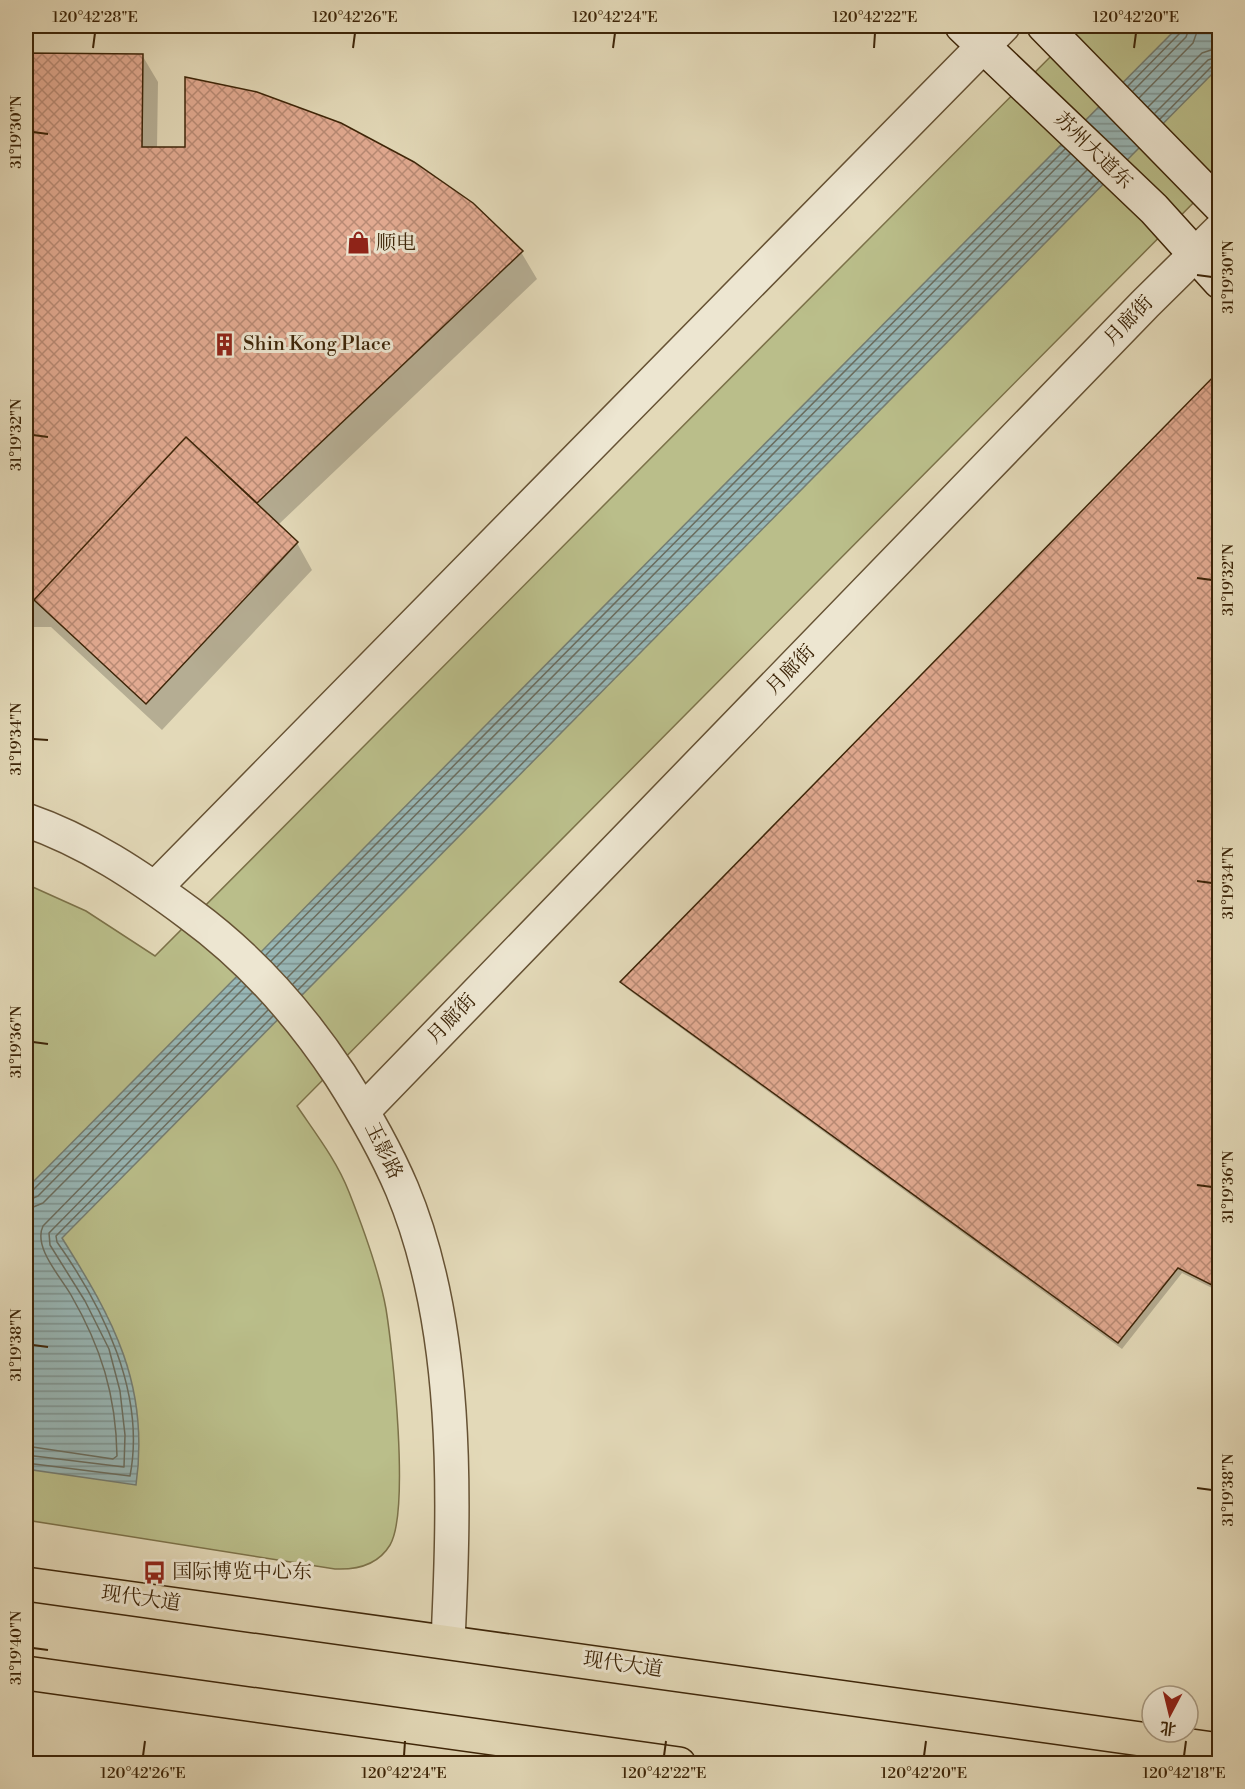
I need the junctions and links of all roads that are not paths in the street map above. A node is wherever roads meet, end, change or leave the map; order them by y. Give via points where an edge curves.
1 (1044, 26) edge
2 (982, 32) edge
3 (1220, 206) edge
4 (1220, 230) edge
5 (1194, 255) junction
6 (1220, 282) edge
7 (26, 820) edge
8 (155, 888) junction
9 (363, 1111) junction
10 (26, 1584) edge
11 (448, 1640) junction
12 (26, 1673) edge
13 (1220, 1750) edge
14 (679, 1764) edge

1 - 3 street
2 - 5 street, 苏州大道东 via 1045,104 1154,209
2 - 8 street
4 - 5 street, 月廊街
5 - 6 street, 苏州大道东
5 - 9 street, 月廊街
7 - 8 street, 玉影路 via 110,858
8 - 9 street, 玉影路 via 219,935 270,984 320,1044
9 - 11 street, 玉影路 via 402,1190 418,1235 441,1338 452,1490
10 - 11 main road, 现代大道
11 - 13 main road, 现代大道
12 - 14 main road

